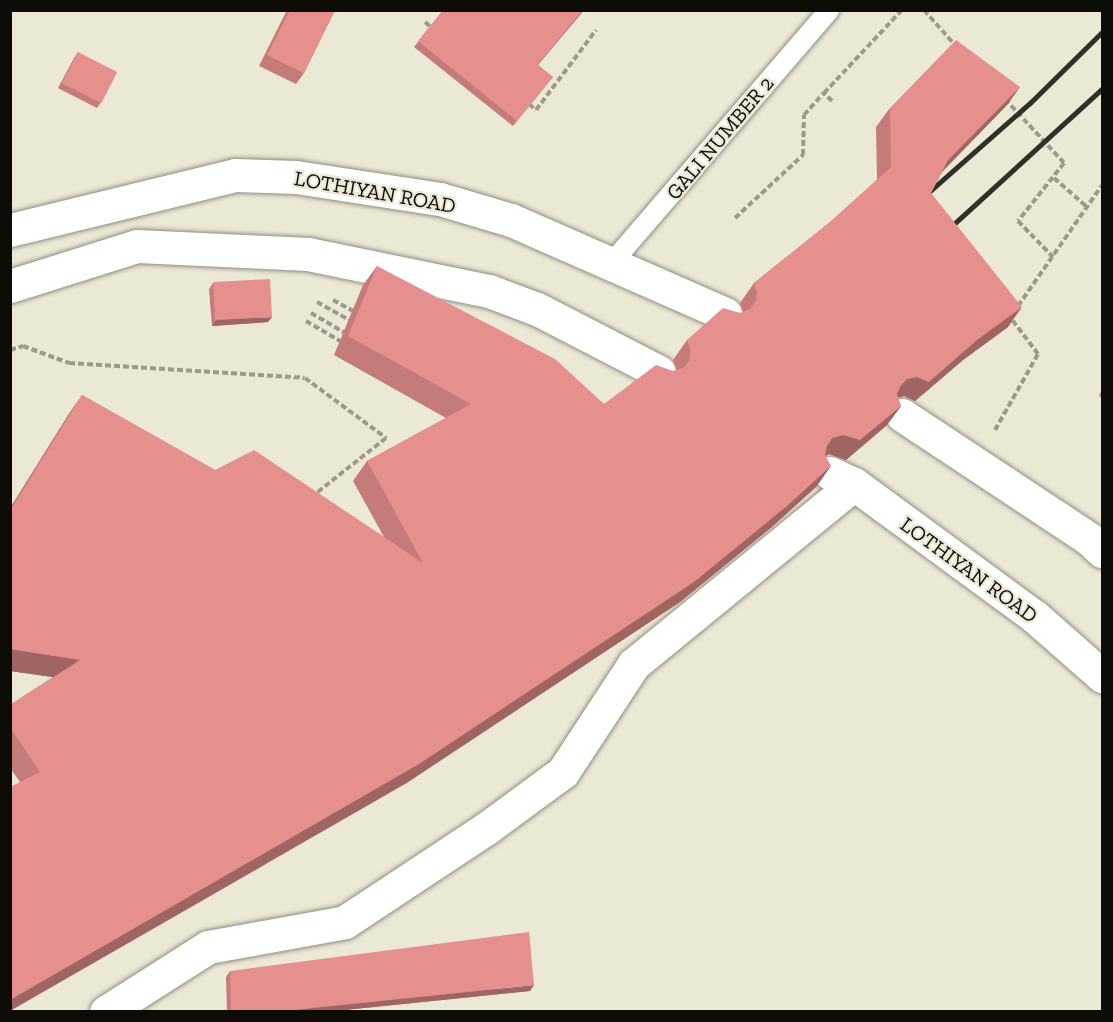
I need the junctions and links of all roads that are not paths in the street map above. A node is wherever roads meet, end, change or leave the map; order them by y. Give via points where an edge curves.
1 (829, 10) edge
2 (10, 230) edge
3 (610, 265) junction
4 (10, 286) edge
5 (725, 314) edge
6 (659, 372) edge
7 (902, 416) edge
8 (1102, 551) edge
9 (1102, 676) edge
10 (106, 1011) edge

1 - 3 lane, GALI NUMBER 2
2 - 3 main road, LOTHIYAN ROAD via 235,176 296,177 440,199 530,228
3 - 5 main road, LOTHIYAN ROAD
4 - 6 main road via 137,246 308,254 489,291 537,309
7 - 8 main road
9 - 10 main road, LOTHIYAN ROAD via 1034,616 842,479 634,664 563,772 487,828 345,922 208,947

